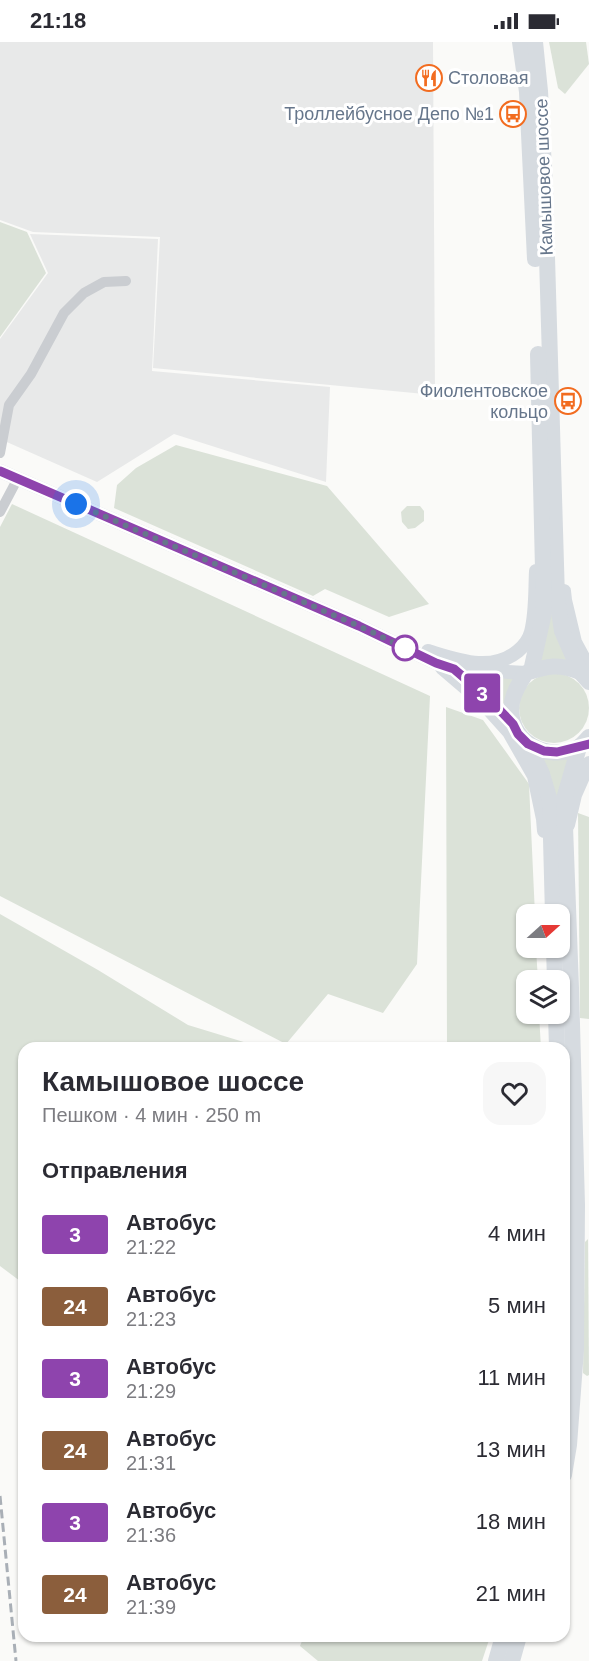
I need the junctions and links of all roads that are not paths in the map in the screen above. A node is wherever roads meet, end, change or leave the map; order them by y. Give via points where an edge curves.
1 (520, 42) edge
2 (535, 42) edge
3 (126, 281) dead end
4 (5, 404) edge
5 (0, 453) edge
6 (0, 471) edge
7 (18, 478) junction
8 (0, 512) edge
9 (542, 528) junction
10 (401, 646) junction
11 (436, 663) junction
12 (454, 669) junction
13 (529, 672) junction
14 (586, 674) edge
15 (513, 724) junction
16 (585, 743) edge
17 (528, 744) junction
18 (589, 763) edge
19 (565, 836) junction
20 (552, 874) junction
21 (553, 904) edge
22 (556, 1024) edge
23 (557, 1042) edge
24 (570, 1431) edge
25 (501, 1642) edge
26 (517, 1642) edge
27 (496, 1661) edge
28 (512, 1661) edge

1 - 9 main road, Камышовое шоссе via 534,226
2 - 14 main road, Камышовое шоссе via 545,189 557,598 562,631
3 - 4 street via 104,282 84,293 64,313 31,374
4 - 5 street
6 - 7 main road
7 - 8 street
7 - 10 main road
9 - 10 main road via 533,619 524,646 509,658 486,664
9 - 13 main road, Камышовое шоссе via 544,613
10 - 11 main road
11 - 12 main road
11 - 20 main road via 483,703 509,732 534,776 546,858
12 - 13 main road
12 - 15 main road
13 - 14 main road, Камышовое шоссе via 556,665
13 - 15 main road, Камышовое шоссе via 514,694
15 - 17 main road
16 - 17 main road via 557,752
16 - 19 main road via 564,799
17 - 20 main road via 550,801
18 - 19 main road via 575,795
19 - 24 main road via 577,1216 576,1350
20 - 21 main road
22 - 23 main road
25 - 27 main road
26 - 28 main road

